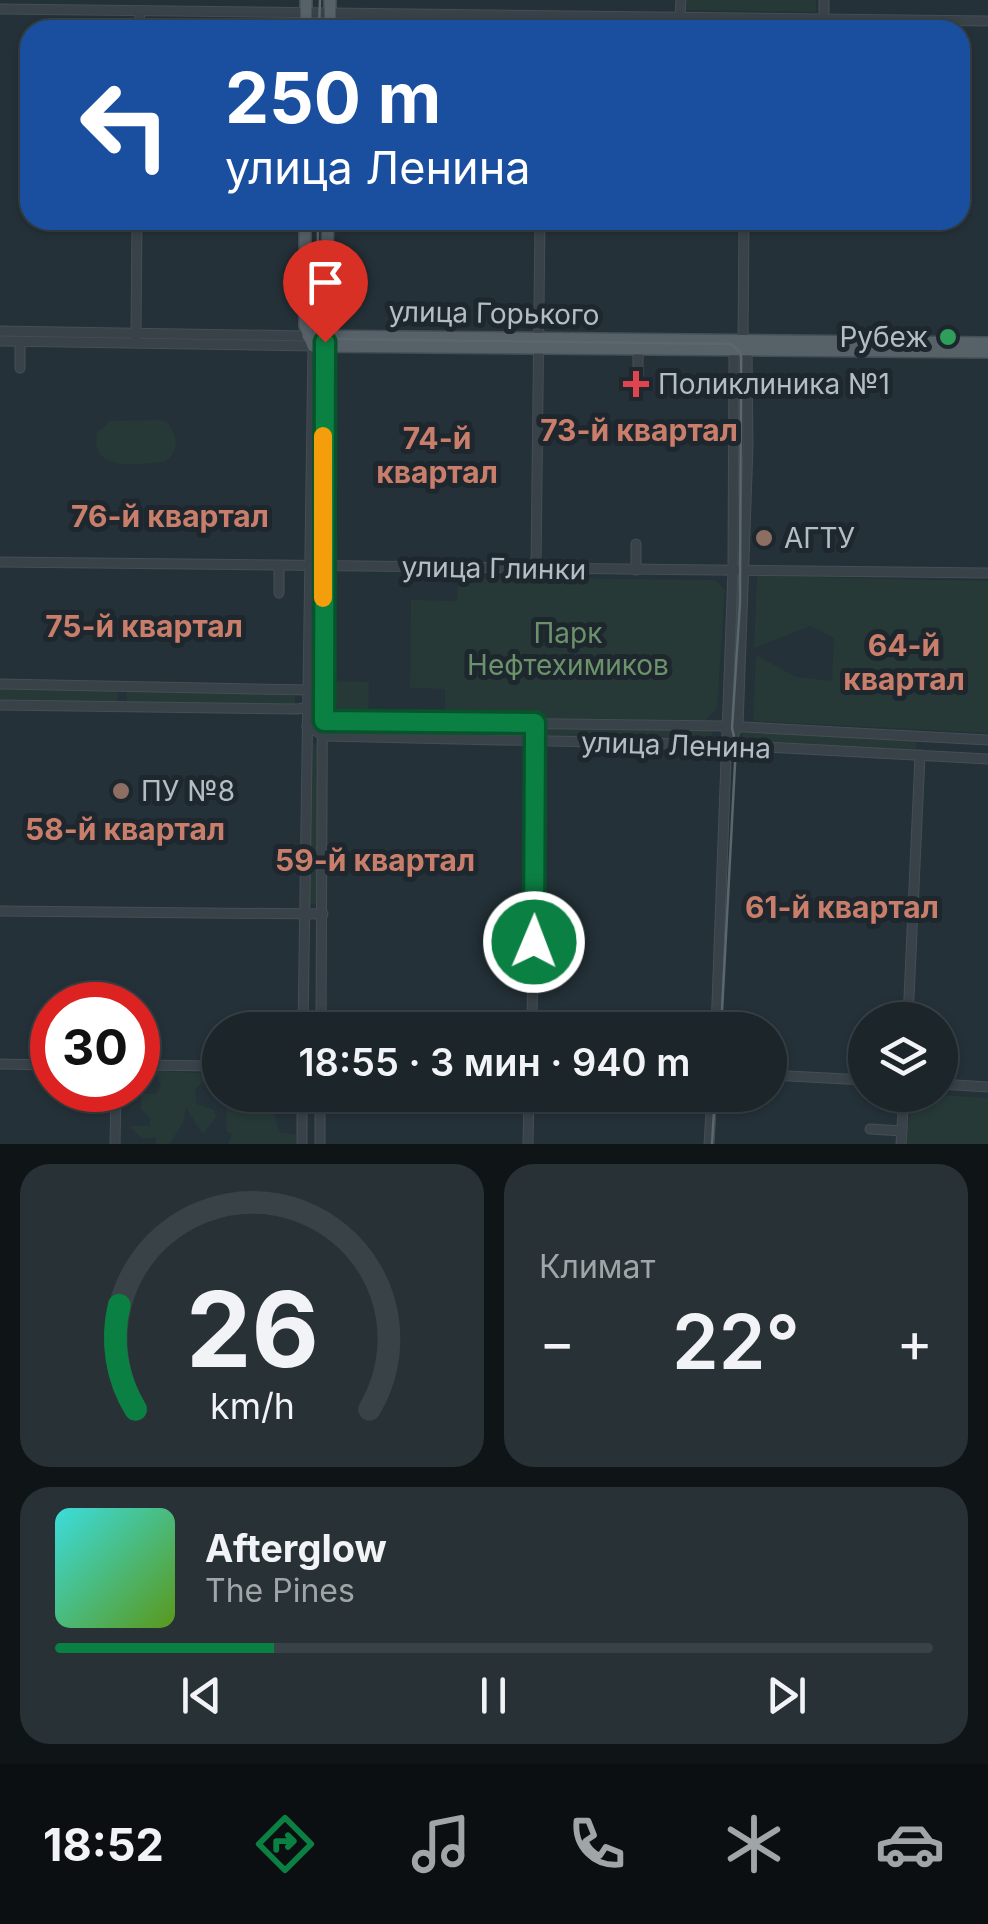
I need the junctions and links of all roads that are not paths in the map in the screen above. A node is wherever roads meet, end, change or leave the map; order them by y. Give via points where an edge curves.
1 (330, 0) edge
2 (681, 0) edge
3 (824, 0) edge
4 (50, 5) edge
5 (306, 7) edge
6 (0, 10) edge
7 (140, 11) junction
8 (330, 14) junction
9 (543, 16) junction
10 (680, 18) junction
11 (745, 18) joint
12 (824, 18) junction
13 (140, 20) edge
14 (330, 20) edge
15 (543, 20) edge
16 (933, 20) edge
17 (137, 230) edge
18 (305, 230) edge
19 (327, 230) edge
20 (540, 230) edge
21 (744, 230) edge
22 (0, 331) edge
23 (136, 340) junction
24 (318, 341) junction
25 (0, 342) edge
26 (20, 342) junction
27 (538, 344) junction
28 (988, 344) edge
29 (741, 347) junction
30 (638, 351) junction
31 (988, 352) edge
32 (20, 368) dead end
33 (638, 375) dead end
34 (636, 544) dead end
35 (0, 562) edge
36 (279, 565) junction
37 (317, 565) junction
38 (536, 569) junction
39 (636, 570) junction
40 (739, 571) junction
41 (988, 574) edge
42 (279, 592) dead end
43 (0, 684) edge
44 (123, 686) junction
45 (310, 690) junction
46 (323, 698) junction
47 (0, 705) edge
48 (122, 706) junction
49 (308, 708) junction
50 (324, 721) junction
51 (535, 723) junction
52 (307, 726) junction
53 (726, 726) junction
54 (738, 726) junction
55 (325, 736) junction
56 (534, 740) junction
57 (988, 740) edge
58 (728, 745) junction
59 (920, 755) junction
60 (988, 759) edge
61 (0, 911) edge
62 (305, 914) junction
63 (323, 914) junction
64 (909, 1002) edge
65 (303, 1012) edge
66 (321, 1012) edge
67 (532, 1012) edge
68 (717, 1012) edge
69 (0, 1064) edge
70 (30, 1064) edge
71 (160, 1065) edge
72 (202, 1066) edge
73 (787, 1076) edge
74 (848, 1079) edge
75 (958, 1085) edge
76 (988, 1087) edge
77 (115, 1112) edge
78 (302, 1112) edge
79 (320, 1112) edge
80 (529, 1112) edge
81 (711, 1112) edge
82 (903, 1112) edge
83 (870, 1129) dead end
84 (902, 1131) junction
85 (114, 1144) edge
86 (302, 1144) edge
87 (320, 1144) edge
88 (528, 1144) edge
89 (709, 1144) edge
90 (901, 1144) edge

1 - 8 main road
2 - 10 street
3 - 12 street
4 - 6 street
4 - 7 street
5 - 7 street
5 - 8 street
7 - 13 street
8 - 9 street
8 - 14 main road
9 - 10 street
9 - 15 street
10 - 11 street
11 - 12 street
12 - 16 street
17 - 23 street
18 - 24 main road via 304,326
19 - 24 main road
20 - 27 street
21 - 29 street
22 - 23 street, улица Горького
23 - 24 street, улица Горького
23 - 26 street, улица Горького
24 - 27 main road, улица Горького
24 - 37 street
25 - 26 street, улица Горького
26 - 32 street
27 - 29 main road, улица Горького
27 - 30 main road, улица Горького
27 - 38 street
28 - 29 main road, улица Горького
29 - 30 main road, улица Горького
29 - 31 main road, улица Горького
29 - 40 street
30 - 33 street
34 - 39 street
35 - 36 street, улица Глинки
36 - 37 street, улица Глинки
36 - 42 street
37 - 38 street, улица Глинки
37 - 45 street
37 - 46 street
38 - 39 street, улица Глинки
39 - 40 street, улица Глинки
40 - 41 street, улица Глинки
40 - 53 street
40 - 54 street
43 - 44 street
44 - 45 street
44 - 48 street
45 - 46 street
45 - 49 street
46 - 49 street
46 - 50 street
47 - 48 street
48 - 49 street
49 - 52 street
50 - 51 street, улица Ленина
50 - 52 street, улица Ленина
50 - 55 street
51 - 53 street, улица Ленина
51 - 56 street
52 - 55 street, улица Ленина
52 - 62 street
53 - 54 street, улица Ленина
53 - 58 street
54 - 57 street, улица Ленина
54 - 58 street
55 - 56 street, улица Ленина
55 - 63 street
56 - 58 street, улица Ленина
56 - 67 street
58 - 59 street, улица Ленина
58 - 68 street
59 - 60 street, улица Ленина
59 - 64 street
61 - 62 street
62 - 63 street
62 - 65 street
63 - 66 street
69 - 70 street
71 - 72 street
73 - 74 street
75 - 76 street
77 - 85 street
78 - 86 street
79 - 87 street
80 - 88 street
81 - 89 street
82 - 84 street
83 - 84 street
84 - 90 street

